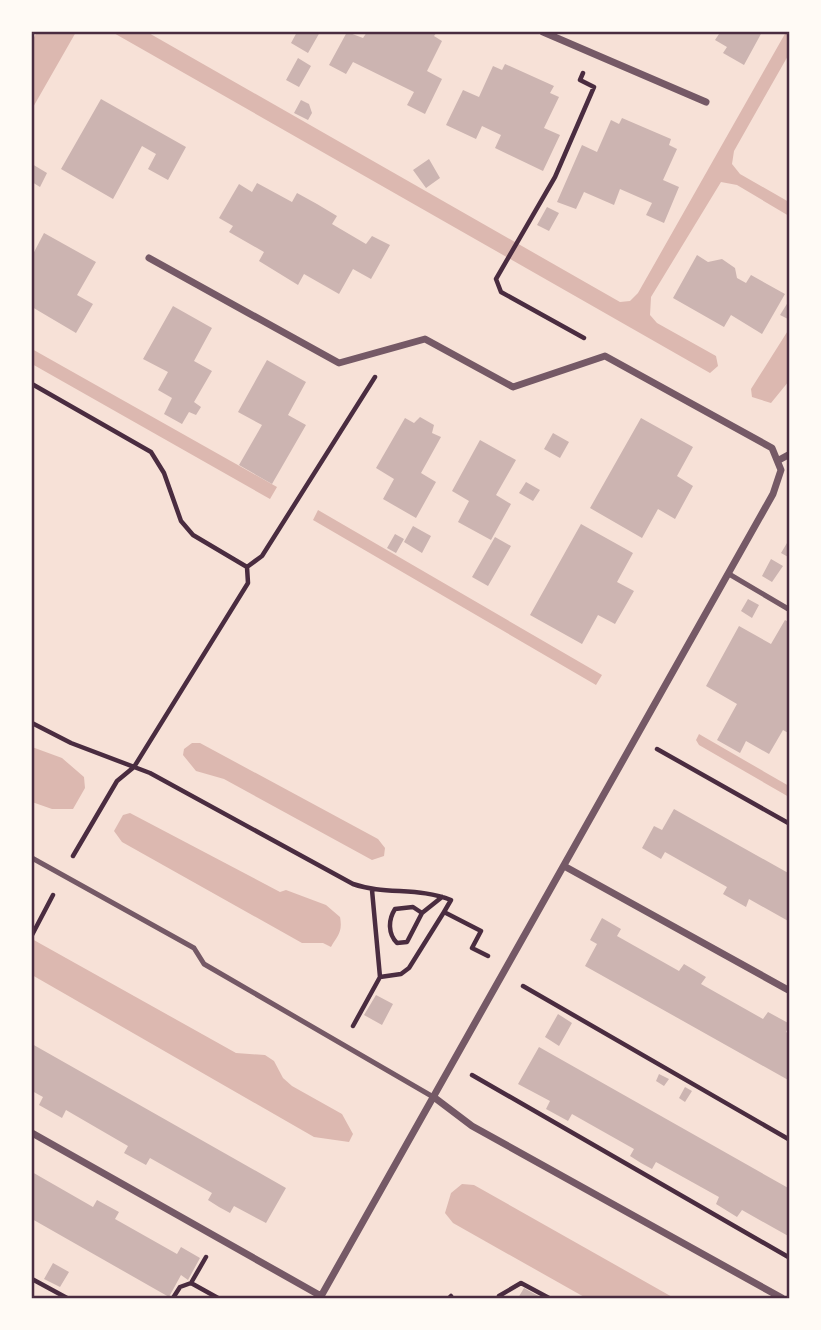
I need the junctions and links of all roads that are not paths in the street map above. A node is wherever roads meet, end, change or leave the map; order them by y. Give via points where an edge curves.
1 (543, 32) edge
2 (706, 102) dead end
3 (149, 258) dead end
4 (789, 454) edge
5 (779, 460) junction
6 (729, 574) junction
7 (789, 610) edge
8 (32, 858) edge
9 (564, 866) junction
10 (789, 991) edge
11 (435, 1098) junction
12 (32, 1133) edge
13 (321, 1297) edge
14 (782, 1298) edge

1 - 2 street
3 - 5 street via 339,363 425,339 513,387 604,356 772,448
4 - 5 street
5 - 6 street via 774,494
6 - 7 lane
6 - 9 street
8 - 11 lane via 194,948 204,964
9 - 10 street
9 - 11 street
11 - 13 street
11 - 14 street via 472,1126
12 - 13 street

